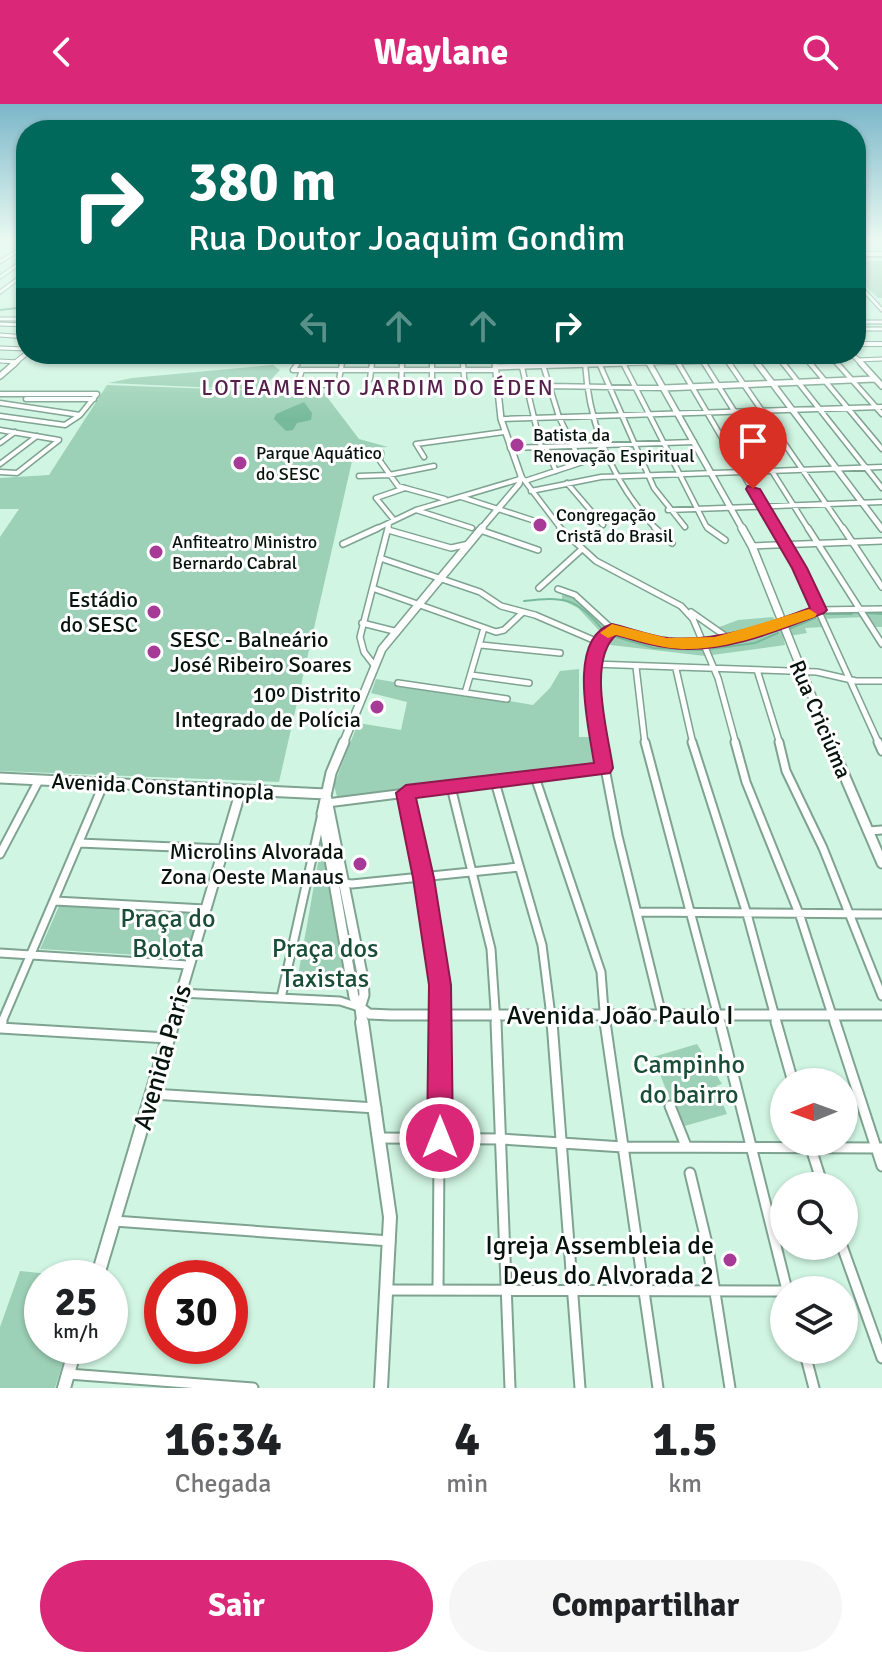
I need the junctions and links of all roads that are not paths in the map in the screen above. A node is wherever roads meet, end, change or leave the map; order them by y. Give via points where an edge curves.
1 (298, 364) edge
2 (342, 364) edge
3 (372, 364) edge
4 (402, 364) edge
5 (432, 364) edge
6 (463, 364) edge
7 (495, 364) edge
8 (568, 364) joint
9 (585, 364) joint
10 (600, 364) edge
11 (624, 364) edge
12 (649, 364) edge
13 (678, 364) edge
14 (704, 364) edge
15 (730, 364) edge
16 (757, 364) edge
17 (783, 364) edge
18 (810, 364) edge
19 (837, 364) edge
20 (861, 364) edge
21 (546, 365) junction
22 (523, 366) junction
23 (496, 368) junction
24 (302, 370) junction
25 (341, 370) junction
26 (371, 370) junction
27 (401, 370) junction
28 (432, 370) junction
29 (463, 370) junction
30 (882, 376) edge
31 (874, 378) junction
32 (370, 379) dead end
33 (339, 380) dead end
34 (853, 382) junction
35 (827, 383) junction
36 (799, 384) junction
37 (328, 385) dead end
38 (773, 385) junction
39 (549, 386) junction
40 (719, 386) junction
41 (746, 386) junction
42 (882, 386) edge
43 (692, 387) junction
44 (401, 388) dead end
45 (584, 388) junction
46 (664, 388) junction
47 (611, 389) junction
48 (636, 389) junction
49 (432, 390) dead end
50 (465, 390) dead end
51 (0, 394) edge
52 (96, 396) junction
53 (26, 399) dead end
54 (34, 399) junction
55 (60, 399) junction
56 (0, 403) edge
57 (24, 406) junction
58 (879, 408) edge
59 (45, 409) junction
60 (820, 409) junction
61 (849, 409) junction
62 (792, 410) junction
63 (763, 411) junction
64 (736, 412) junction
65 (708, 413) junction
66 (649, 414) junction
67 (679, 414) junction
68 (882, 414) edge
69 (80, 415) junction
70 (621, 415) junction
71 (0, 416) edge
72 (593, 416) junction
73 (8, 417) junction
74 (559, 417) junction
75 (534, 418) junction
76 (501, 419) junction
77 (0, 430) edge
78 (15, 432) junction
79 (504, 432) junction
80 (37, 436) junction
81 (665, 442) junction
82 (694, 442) junction
83 (0, 443) edge
84 (633, 443) junction
85 (604, 445) junction
86 (572, 446) junction
87 (544, 447) junction
88 (510, 448) junction
89 (882, 449) edge
90 (381, 453) dead end
91 (607, 454) junction
92 (424, 457) dead end
93 (581, 462) junction
94 (0, 464) edge
95 (434, 466) dead end
96 (866, 467) junction
97 (882, 467) edge
98 (836, 468) junction
99 (805, 470) junction
100 (556, 471) junction
101 (773, 471) junction
102 (0, 472) edge
103 (743, 472) junction
104 (711, 473) junction
105 (680, 474) junction
106 (389, 475) junction
107 (648, 475) junction
108 (359, 476) dead end
109 (617, 476) junction
110 (519, 482) junction
111 (567, 483) junction
112 (405, 488) junction
113 (882, 488) edge
114 (532, 492) junction
115 (461, 497) junction
116 (445, 499) junction
117 (882, 502) edge
118 (862, 503) junction
119 (828, 504) junction
120 (796, 506) junction
121 (730, 507) junction
122 (763, 507) junction
123 (697, 508) junction
124 (416, 510) junction
125 (498, 510) junction
126 (668, 510) junction
127 (532, 520) dead end
128 (390, 525) junction
129 (603, 525) dead end
130 (685, 527) dead end
131 (472, 528) dead end
132 (882, 529) edge
133 (480, 530) junction
134 (725, 540) dead end
135 (882, 541) edge
136 (853, 542) junction
137 (672, 543) dead end
138 (820, 543) junction
139 (343, 544) dead end
140 (469, 544) junction
141 (786, 544) junction
142 (752, 546) junction
143 (582, 549) junction
144 (538, 550) dead end
145 (380, 558) junction
146 (441, 577) junction
147 (882, 587) edge
148 (539, 588) dead end
149 (375, 589) junction
150 (558, 589) dead end
151 (417, 603) junction
152 (856, 608) junction
153 (686, 609) junction
154 (882, 609) edge
155 (819, 610) junction
156 (522, 613) junction
157 (362, 623) junction
158 (782, 624) junction
159 (484, 628) junction
160 (612, 629) junction
161 (394, 631) junction
162 (731, 640) junction
163 (598, 642) junction
164 (703, 643) junction
165 (882, 644) edge
166 (481, 645) junction
167 (560, 653) dead end
168 (593, 664) junction
169 (374, 665) junction
170 (636, 667) junction
171 (676, 669) junction
172 (714, 669) junction
173 (757, 670) junction
174 (800, 671) junction
175 (471, 675) junction
176 (849, 679) junction
177 (882, 681) edge
178 (398, 683) dead end
179 (529, 683) dead end
180 (465, 693) junction
181 (507, 699) dead end
182 (882, 751) edge
183 (604, 768) junction
184 (535, 777) junction
185 (0, 778) edge
186 (39, 780) junction
187 (495, 782) junction
188 (104, 783) junction
189 (451, 787) junction
190 (241, 790) junction
191 (406, 793) junction
192 (325, 803) junction
193 (882, 830) edge
194 (868, 831) junction
195 (4, 839) edge
196 (79, 843) junction
197 (223, 849) junction
198 (0, 854) edge
199 (882, 863) edge
200 (519, 867) junction
201 (472, 873) junction
202 (424, 878) junction
203 (307, 879) junction
204 (334, 880) junction
205 (346, 884) junction
206 (55, 901) junction
207 (205, 909) junction
208 (638, 912) junction
209 (692, 913) junction
210 (747, 914) junction
211 (882, 914) edge
212 (851, 915) junction
213 (800, 916) junction
214 (0, 953) edge
215 (31, 955) junction
216 (188, 965) junction
217 (180, 993) junction
218 (882, 996) edge
219 (281, 998) junction
220 (360, 1008) junction
221 (718, 1013) junction
222 (775, 1014) junction
223 (441, 1015) junction
224 (607, 1015) junction
225 (662, 1015) junction
226 (834, 1015) junction
227 (882, 1015) edge
228 (496, 1016) junction
229 (552, 1016) junction
230 (0, 1027) edge
231 (168, 1038) junction
232 (789, 1068) edge
233 (152, 1094) junction
234 (670, 1106) dead end
235 (376, 1108) junction
236 (380, 1138) junction
237 (440, 1138) junction
238 (501, 1139) junction
239 (563, 1142) junction
240 (686, 1146) junction
241 (623, 1147) junction
242 (770, 1147) edge
243 (858, 1147) edge
244 (750, 1148) junction
245 (879, 1148) edge
246 (882, 1166) edge
247 (690, 1173) dead end
248 (114, 1221) junction
249 (390, 1241) junction
250 (102, 1260) edge
251 (847, 1260) edge
252 (782, 1276) edge
253 (438, 1289) junction
254 (505, 1289) junction
255 (574, 1289) junction
256 (388, 1290) junction
257 (644, 1290) junction
258 (770, 1290) edge
259 (716, 1292) junction
260 (882, 1358) edge
261 (808, 1364) edge
262 (66, 1381) edge
263 (253, 1388) edge
264 (381, 1388) edge
265 (510, 1388) edge
266 (580, 1388) edge
267 (658, 1388) edge
268 (730, 1388) edge
269 (814, 1388) edge

1 - 24 street via 293,370
2 - 25 street
3 - 26 street
4 - 27 street
5 - 28 street
6 - 29 street
7 - 23 street
8 - 9 street
8 - 21 street
9 - 45 street
10 - 47 street
11 - 48 street
12 - 46 street, Rua Criciúma
13 - 43 street
14 - 40 street
15 - 41 street
16 - 38 street
17 - 36 street
18 - 35 street
19 - 34 street
20 - 31 street
21 - 22 street
21 - 39 street
22 - 23 street
22 - 75 street
23 - 29 street
23 - 76 street
24 - 25 street
24 - 37 street via 297,385
25 - 26 street
25 - 33 street
26 - 27 street
26 - 32 street
27 - 28 street
27 - 44 street
28 - 29 street
28 - 49 street
29 - 50 street
30 - 31 street
31 - 34 street
31 - 42 street
34 - 35 street
34 - 58 street
35 - 36 street
35 - 61 street
36 - 38 street
36 - 60 street
38 - 41 street
38 - 62 street
39 - 45 street
39 - 74 street
40 - 41 street
40 - 43 street
40 - 64 street
41 - 63 street
43 - 46 street
43 - 65 street
45 - 47 street
45 - 72 street
46 - 48 street
46 - 67 street, Rua Criciúma
47 - 48 street
47 - 70 street
48 - 66 street
51 - 52 street
52 - 55 street
52 - 69 street
53 - 54 street
54 - 55 street
54 - 57 street
55 - 59 street
56 - 57 street
57 - 59 street
57 - 73 street
58 - 61 street
58 - 68 street
59 - 69 street
60 - 61 street
60 - 62 street
60 - 96 street
61 - 89 street
62 - 63 street
62 - 98 street
63 - 64 street
63 - 99 street
64 - 65 street
64 - 101 street
65 - 67 street
65 - 103 street
66 - 67 street
66 - 70 street
66 - 81 street
67 - 82 street, Rua Criciúma
69 - 73 street via 66,425
70 - 72 street
70 - 84 street
71 - 73 street
72 - 74 street
72 - 85 street
74 - 75 street
74 - 86 street
75 - 76 street
75 - 87 street
76 - 79 street
77 - 78 street
78 - 80 street
78 - 83 street
79 - 88 street
79 - 92 street via 416,445
80 - 94 street
80 - 102 street via 58,439 17,473
81 - 82 street
81 - 84 street
81 - 105 street
82 - 104 street, Rua Criciúma
84 - 85 street
84 - 107 street
85 - 86 street
85 - 91 street
86 - 87 street
86 - 93 street
87 - 88 street
87 - 100 street
88 - 110 street
90 - 106 street
91 - 93 street
91 - 109 street
93 - 100 street
95 - 106 street
96 - 97 street
96 - 98 street
96 - 113 street
98 - 99 street
98 - 118 street
99 - 101 street
99 - 119 street
100 - 110 street
101 - 103 street
101 - 120 street
103 - 104 street
103 - 122 street
104 - 105 street
104 - 121 street, Rua Criciúma
105 - 107 street
105 - 123 street
106 - 108 street
106 - 112 street
107 - 109 street
107 - 126 street
109 - 111 street
109 - 137 street via 643,517
110 - 114 street
110 - 114 street
110 - 115 street
110 - 125 street
111 - 114 street
111 - 129 street
112 - 116 street
112 - 128 street via 377,497
114 - 143 street
115 - 116 street
115 - 125 street
116 - 124 street
117 - 118 street
118 - 119 street
118 - 132 street
119 - 120 street
119 - 136 street
120 - 122 street
120 - 138 street
121 - 122 street
121 - 123 street
121 - 142 street, Rua Criciúma
122 - 141 street
123 - 126 street
123 - 134 street via 706,526
124 - 128 street
124 - 131 street
125 - 127 street
125 - 133 street
126 - 130 street
128 - 139 street
128 - 140 street via 451,548
128 - 145 street
133 - 140 street
133 - 144 street
135 - 136 street
136 - 138 street
136 - 147 street
138 - 141 street
138 - 152 street
140 - 146 street
141 - 142 street
141 - 155 street
142 - 158 street, Rua Criciúma
143 - 148 street
143 - 153 street via 610,570
145 - 146 street
145 - 149 street
146 - 151 street
146 - 156 street
149 - 151 street
149 - 157 street
150 - 160 street via 575,595
151 - 159 street
151 - 161 street
152 - 154 street
152 - 155 street
152 - 165 street
153 - 162 street
153 - 164 street
155 - 158 street
155 - 176 street
156 - 159 street via 501,631
156 - 163 street
157 - 161 street
157 - 169 street via 361,645
158 - 162 street
158 - 174 street, Rua Criciúma
159 - 166 street
160 - 163 street
160 - 164 street via 654,641
161 - 169 street
162 - 164 street
163 - 168 street
164 - 172 street
166 - 167 street
166 - 175 street
168 - 170 street
168 - 183 street
169 - 192 street
170 - 171 street
170 - 209 street via 642,729
171 - 172 street
171 - 210 street via 696,758
172 - 173 street
172 - 213 street via 746,782
173 - 174 street
173 - 212 street via 786,771
174 - 176 street
174 - 194 street, Rua Criciúma
175 - 179 street
175 - 180 street
176 - 177 street
176 - 182 street
178 - 180 street
180 - 181 street
183 - 184 street
183 - 208 street
184 - 187 street
184 - 224 street via 592,939
185 - 186 street, Avenida Constantinopla
186 - 188 street, Avenida Constantinopla
186 - 195 street
187 - 189 street
187 - 200 street
188 - 190 street, Avenida Constantinopla
188 - 196 street
189 - 191 street
189 - 201 street
190 - 192 street, Avenida Constantinopla
190 - 197 street, Avenida Paris
191 - 192 street
191 - 202 street
192 - 203 street
192 - 204 street
192 - 205 street
193 - 194 street
194 - 199 street, Rua Criciúma
195 - 198 street
196 - 197 street
196 - 206 street
197 - 207 street, Avenida Paris
200 - 201 street
200 - 229 street via 542,945
201 - 202 street
201 - 228 street via 491,949
202 - 205 street
202 - 223 street
203 - 204 street
203 - 219 street
204 - 205 street
204 - 220 street
205 - 220 street via 364,988
206 - 207 street
206 - 215 street
207 - 216 street, Avenida Paris
208 - 209 street
208 - 225 street
209 - 210 street
209 - 221 street
210 - 213 street
210 - 222 street
211 - 212 street
212 - 213 street
212 - 218 street
213 - 226 street
214 - 215 street
215 - 216 street
215 - 230 street
216 - 217 street, Avenida Paris
217 - 219 street
217 - 231 street, Avenida Paris
219 - 220 street via 340,1001
220 - 223 street, Avenida João Paulo I via 374,1015
220 - 235 street
221 - 222 street, Avenida João Paulo I
221 - 225 street, Avenida João Paulo I
221 - 244 street
222 - 226 street, Avenida João Paulo I
222 - 232 street
223 - 228 street, Avenida João Paulo I
223 - 237 street
224 - 225 street, Avenida João Paulo I
224 - 229 street, Avenida João Paulo I
224 - 241 street
226 - 227 street, Avenida João Paulo I
226 - 245 street
228 - 229 street, Avenida João Paulo I
228 - 238 street
229 - 239 street
230 - 231 street
231 - 233 street, Avenida Paris
233 - 235 street
233 - 248 street, Avenida Paris
234 - 240 street
235 - 236 street
236 - 237 street
236 - 249 street
237 - 238 street
237 - 253 street
238 - 239 street
238 - 254 street
239 - 241 street
239 - 255 street
240 - 241 street
240 - 244 street
241 - 257 street
242 - 244 street
243 - 245 street
244 - 252 street
245 - 246 street
247 - 259 street
248 - 249 street
248 - 250 street, Avenida Paris
249 - 256 street
251 - 260 street
253 - 254 street
253 - 256 street
254 - 255 street
254 - 265 street
255 - 257 street
255 - 266 street
256 - 264 street
257 - 259 street
257 - 267 street
258 - 259 street
259 - 268 street
261 - 269 street
262 - 263 street

